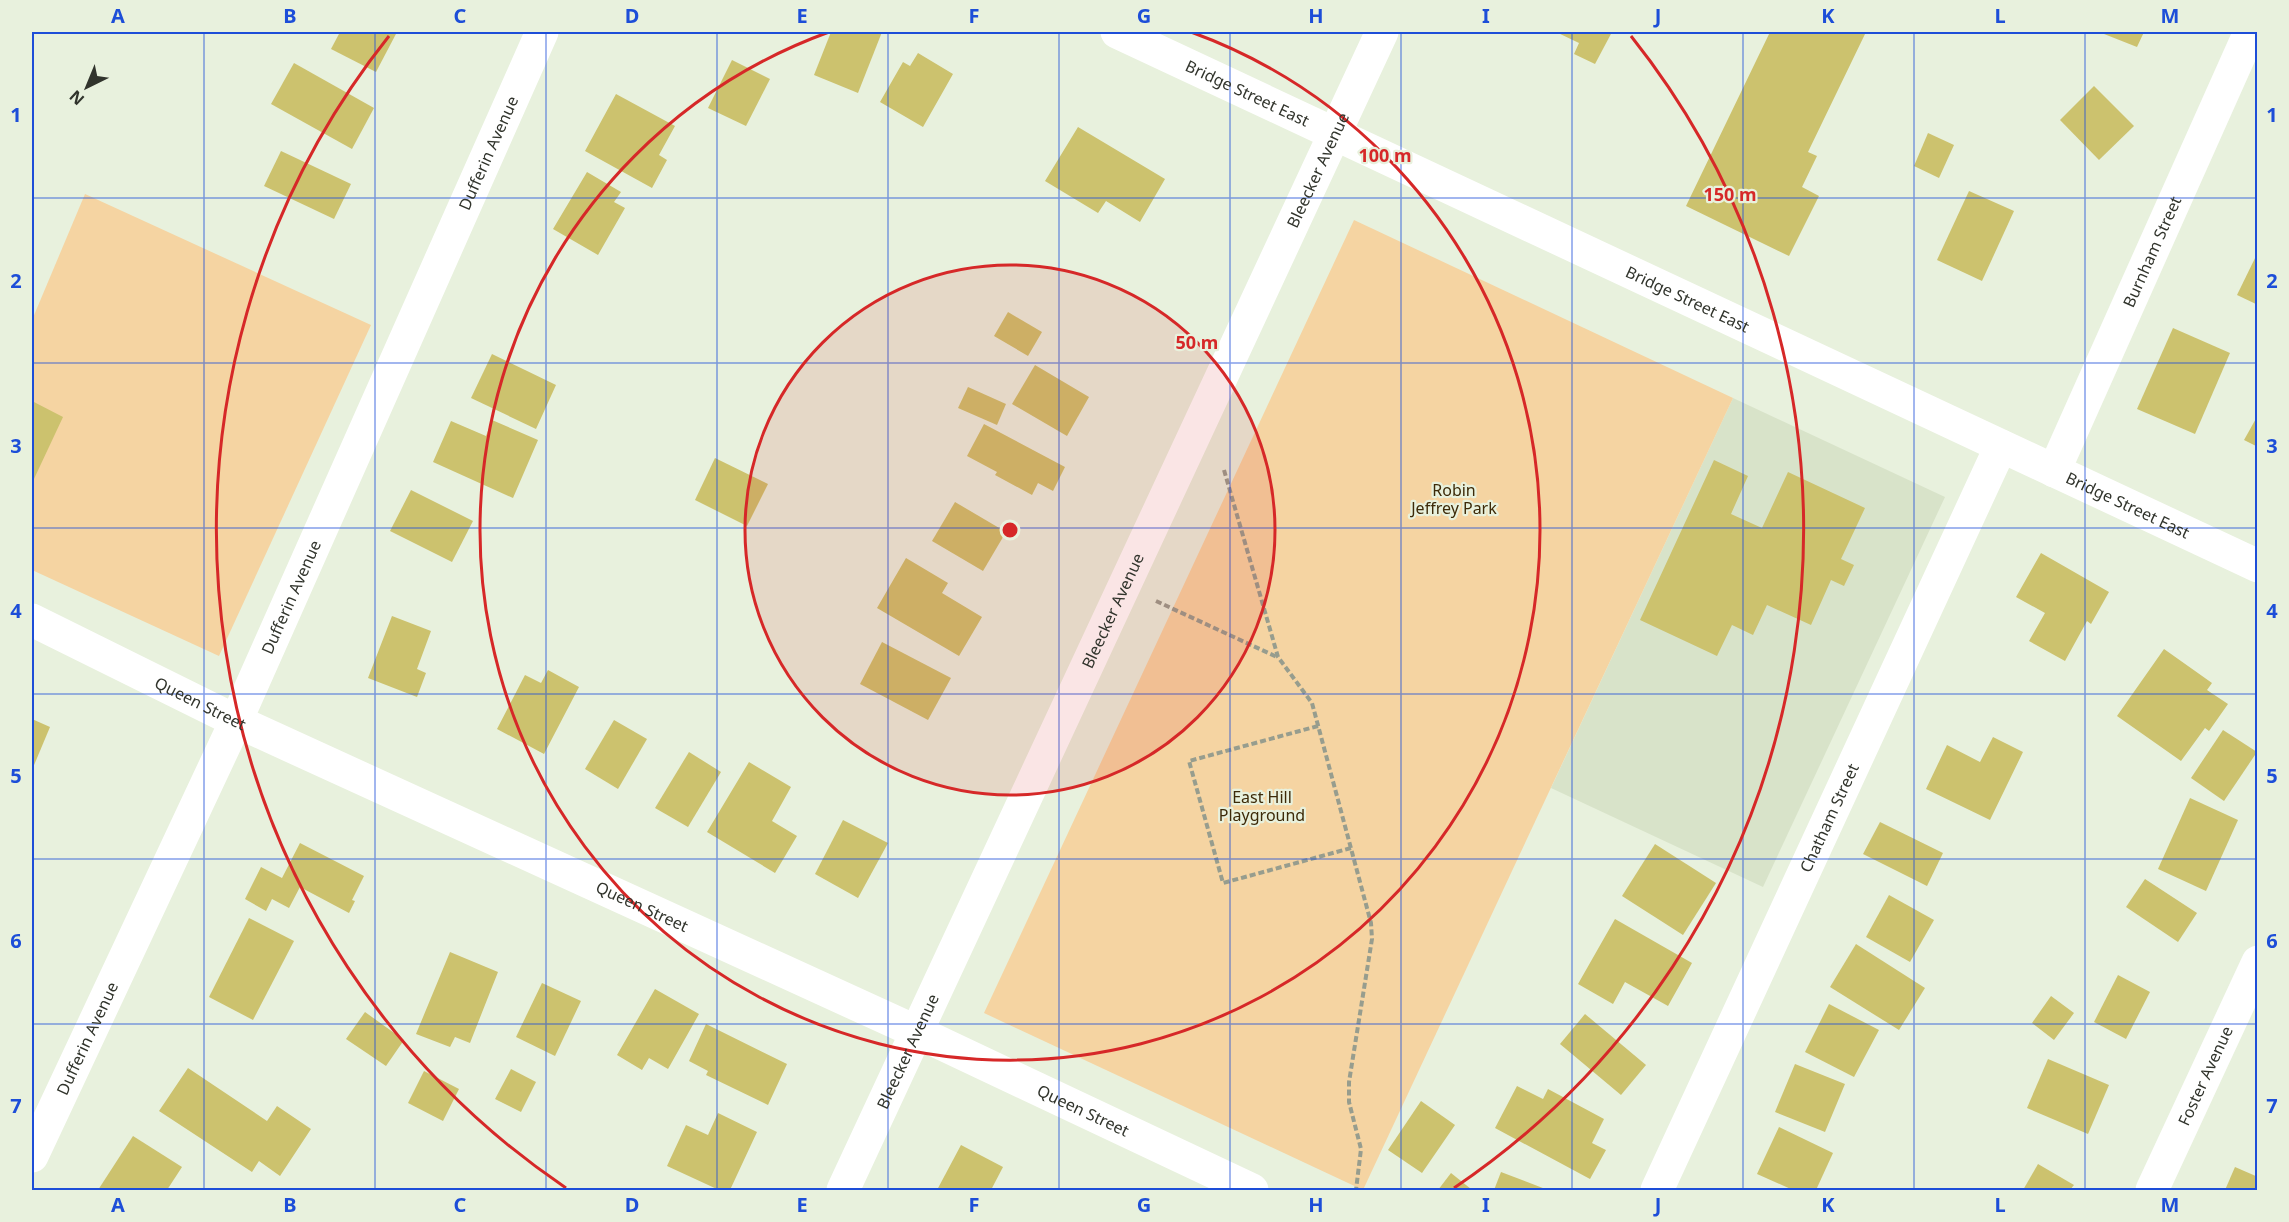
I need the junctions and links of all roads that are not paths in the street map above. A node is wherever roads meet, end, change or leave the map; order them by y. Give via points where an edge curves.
1 (542, 32) edge
2 (1117, 32) edge
3 (1382, 32) edge
4 (2250, 32) edge
5 (1334, 135) junction
6 (2001, 446) junction
7 (2054, 471) junction
8 (2258, 566) edge
9 (32, 620) edge
10 (236, 721) junction
11 (2258, 962) edge
12 (917, 1032) junction
13 (32, 1156) edge
14 (843, 1191) edge
15 (1252, 1191) edge
16 (1657, 1191) edge
17 (2152, 1191) edge

1 - 10 street, Dufferin Avenue
2 - 5 street, Bridge Street East
3 - 5 street, Bleecker Avenue
4 - 7 street, Burnham Street
5 - 6 street, Bridge Street East
5 - 12 street, Bleecker Avenue
6 - 7 street, Bridge Street East
6 - 16 street, Chatham Street
7 - 8 street, Bridge Street East
9 - 10 street, Queen Street
10 - 12 street, Queen Street
10 - 13 street, Dufferin Avenue
11 - 17 street, Foster Avenue
12 - 14 street, Bleecker Avenue
12 - 15 street, Queen Street

